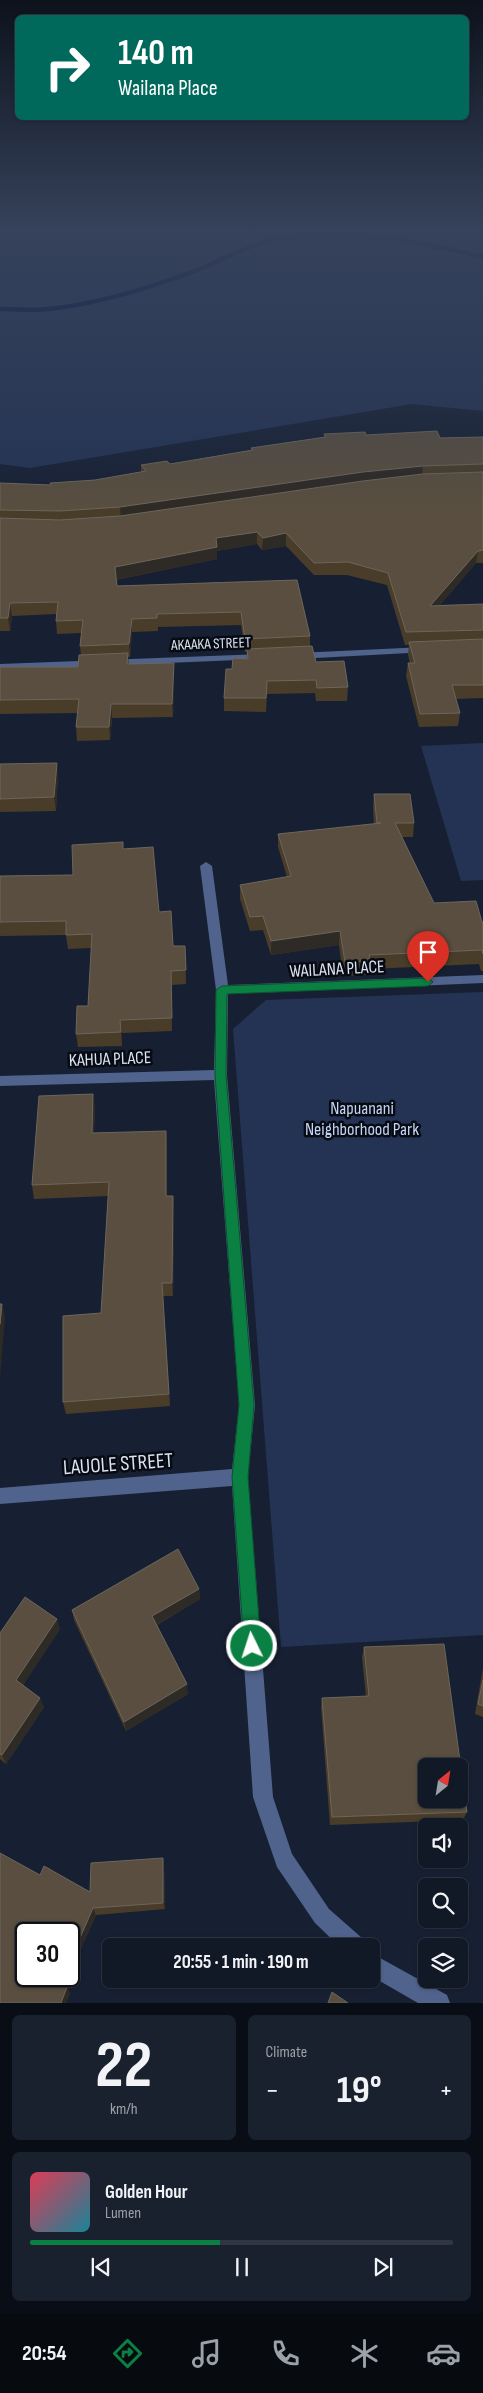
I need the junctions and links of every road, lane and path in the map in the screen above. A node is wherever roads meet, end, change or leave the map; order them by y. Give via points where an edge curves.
1 (434, 650) edge
2 (0, 667) edge
3 (206, 866) dead end
4 (483, 979) edge
5 (222, 990) junction
6 (220, 1075) junction
7 (0, 1081) edge
8 (240, 1477) junction
9 (0, 1496) edge
10 (345, 1938) edge
11 (380, 1969) edge
12 (439, 2003) edge

1 - 2 street, AKAAKA STREET
3 - 5 street
4 - 5 street, WAILANA PLACE
5 - 6 street
6 - 7 street, KAHUA PLACE
6 - 8 street via 247,1405
8 - 9 street, LAUOLE STREET
8 - 10 street via 263,1797 284,1860 322,1916
11 - 12 street

